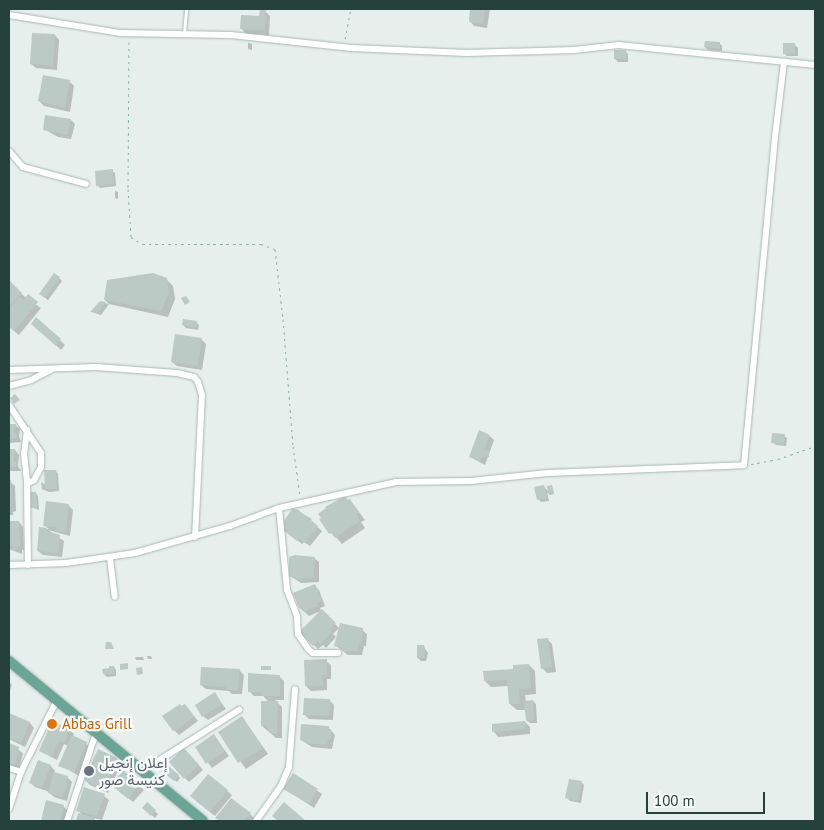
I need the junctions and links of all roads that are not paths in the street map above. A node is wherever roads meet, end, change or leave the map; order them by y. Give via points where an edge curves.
1 (186, 9) edge
2 (9, 15) edge
3 (184, 34) junction
4 (784, 62) junction
5 (815, 65) edge
6 (9, 152) edge
7 (86, 184) dead end
8 (9, 370) edge
9 (51, 370) junction
10 (9, 386) edge
11 (9, 405) edge
12 (27, 430) junction
13 (28, 484) junction
14 (279, 508) junction
15 (196, 537) junction
16 (110, 558) junction
17 (28, 565) junction
18 (9, 566) edge
19 (115, 597) dead end
20 (338, 654) dead end
21 (9, 661) edge
22 (294, 689) dead end
23 (57, 700) junction
24 (239, 710) dead end
25 (96, 733) junction
26 (9, 768) edge
27 (142, 771) junction
28 (20, 772) junction
29 (9, 809) edge
30 (67, 821) edge
31 (203, 821) edge
32 (256, 821) edge

1 - 3 lane
2 - 3 street via 129,33
3 - 4 street via 467,53 574,50 619,45
4 - 5 street
4 - 14 street via 744,465 548,472 471,481 402,482
6 - 7 street via 23,167
8 - 9 street
9 - 10 street
9 - 15 street via 96,367 177,373 198,382 202,395
11 - 12 street
12 - 13 street via 24,453
12 - 13 street via 39,447 43,460 34,480
13 - 17 street
14 - 15 street
14 - 20 street via 287,590 297,616 298,634 313,653
15 - 16 street
16 - 17 street
16 - 19 street
17 - 18 street
21 - 23 main road
22 - 32 street via 291,755 286,776
23 - 25 main road
23 - 28 street
24 - 27 street
25 - 27 main road
25 - 30 street
26 - 28 street
27 - 31 main road
28 - 29 street

